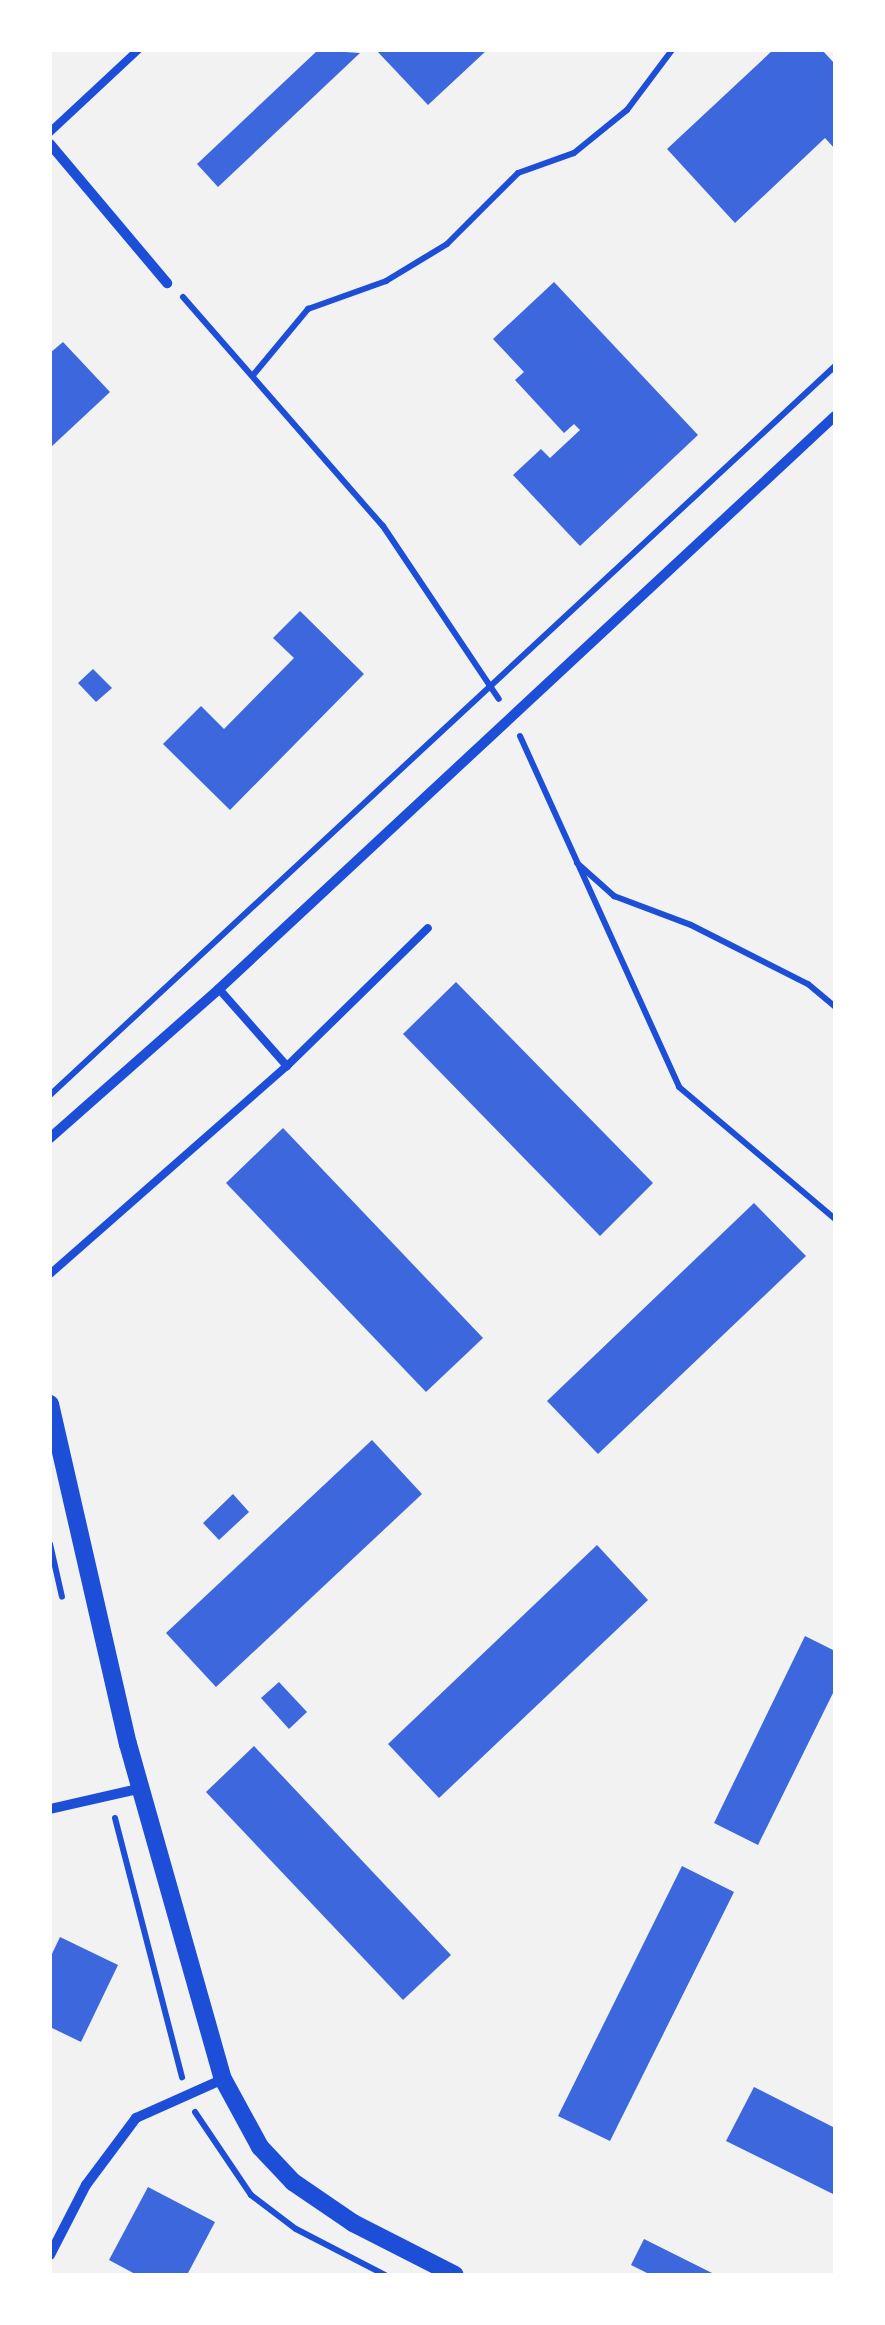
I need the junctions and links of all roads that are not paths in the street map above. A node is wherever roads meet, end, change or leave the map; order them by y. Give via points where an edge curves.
1 (138, 50) edge
2 (50, 132) edge
3 (50, 144) edge
4 (167, 283) dead end
5 (835, 416) edge
6 (428, 928) dead end
7 (219, 989) junction
8 (286, 1066) junction
9 (50, 1138) edge
10 (50, 1274) edge
11 (50, 1404) edge
12 (143, 1788) junction
13 (50, 1810) edge
14 (223, 2079) junction
15 (50, 2255) edge
16 (455, 2275) edge

1 - 2 lane
3 - 4 street
5 - 7 street
6 - 8 lane
7 - 8 lane
7 - 9 street
8 - 10 lane
11 - 12 street
12 - 13 street
12 - 14 street
14 - 15 street via 136,2118 86,2185
14 - 16 street via 260,2147 293,2182

